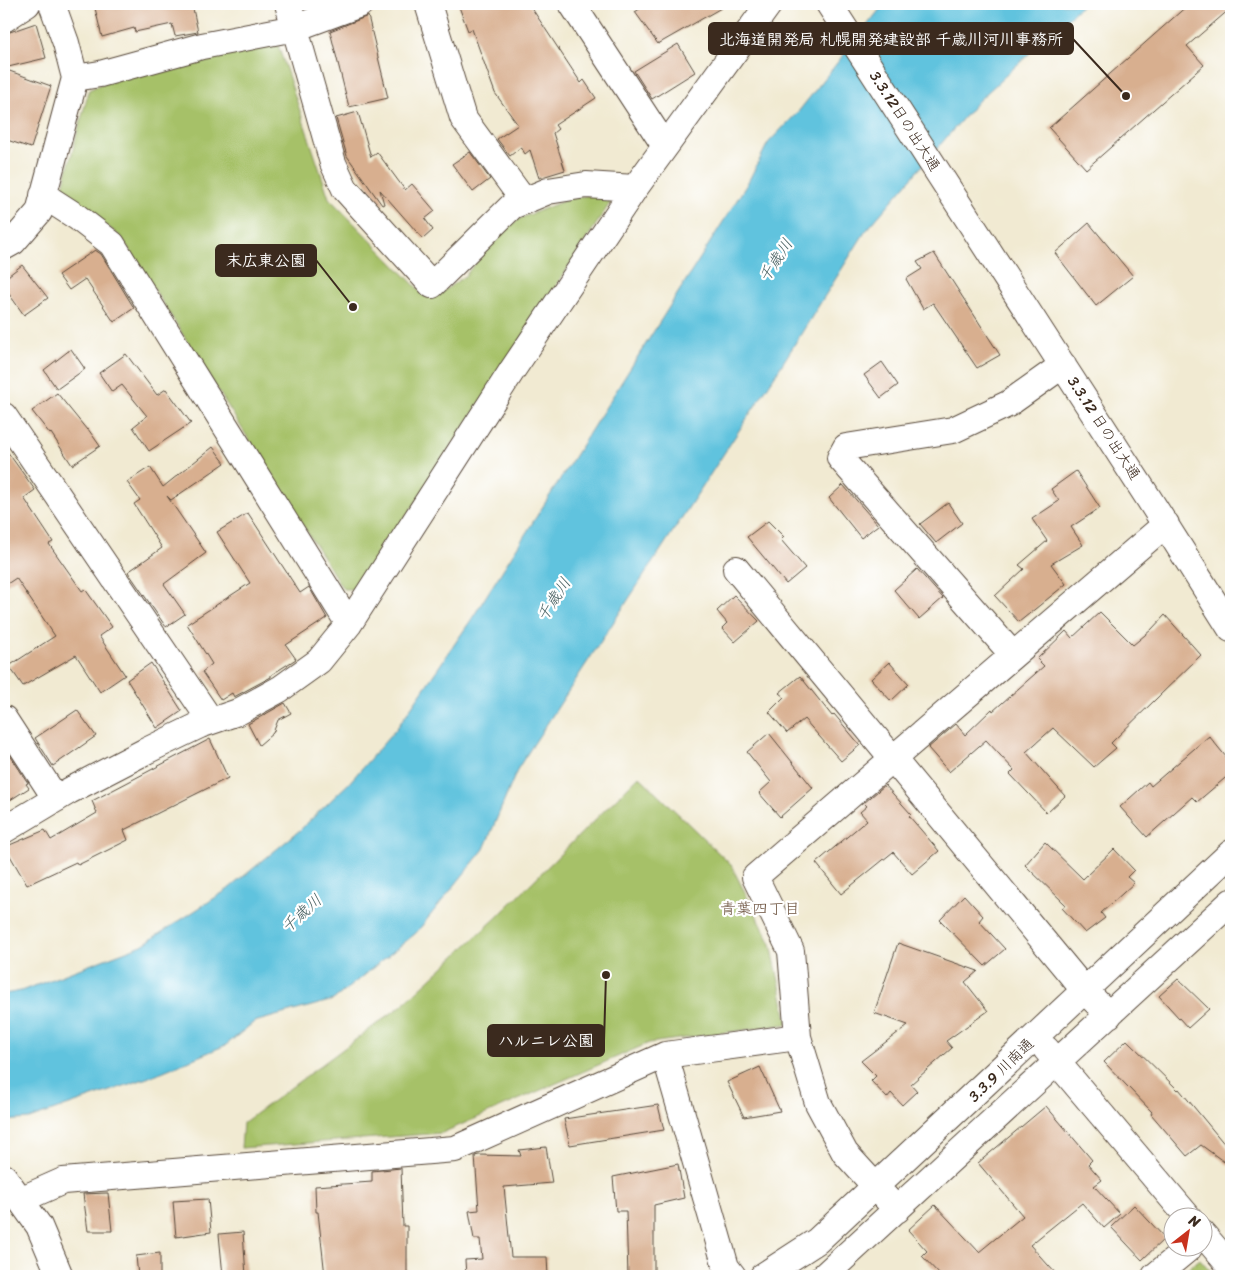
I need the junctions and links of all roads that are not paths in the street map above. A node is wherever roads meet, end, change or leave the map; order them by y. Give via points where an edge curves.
1 (27, 4) edge
2 (52, 4) edge
3 (360, 4) edge
4 (428, 4) edge
5 (572, 4) edge
6 (769, 4) edge
7 (832, 8) edge
8 (291, 16) edge
9 (4, 19) edge
10 (75, 78) junction
11 (665, 146) junction
12 (635, 188) junction
13 (43, 195) junction
14 (524, 201) junction
15 (975, 229) joint
16 (4, 247) edge
17 (1063, 365) junction
18 (4, 416) edge
19 (1166, 524) junction
20 (736, 569) dead end
21 (349, 624) junction
22 (1231, 629) edge
23 (1014, 655) junction
24 (4, 719) edge
25 (210, 721) junction
26 (893, 758) junction
27 (56, 799) junction
28 (4, 830) edge
29 (1231, 854) edge
30 (1231, 902) edge
31 (1085, 991) junction
32 (1109, 1015) junction
33 (798, 1037) junction
34 (1036, 1037) junction
35 (665, 1055) junction
36 (1057, 1062) junction
37 (4, 1177) edge
38 (876, 1186) junction
39 (20, 1200) junction
40 (1180, 1208) edge
41 (897, 1210) junction
42 (1182, 1258) edge
43 (60, 1276) edge
44 (733, 1276) edge
45 (763, 1276) edge
46 (824, 1276) edge
47 (1155, 1276) edge

1 - 9 street
2 - 10 street
3 - 8 street
4 - 14 street via 463,118
5 - 11 street
6 - 11 street
7 - 15 street, 3.3.12日の出大通
8 - 10 street via 202,46
8 - 14 street via 333,163 346,189 432,285 512,206
10 - 13 street
11 - 12 street
12 - 14 street via 586,186 548,191
12 - 21 street via 513,369
13 - 16 street via 39,212
13 - 21 street via 112,244
15 - 17 street, 3.3.12 日の出大通
17 - 19 street, 3.3.12 日の出大通
17 - 23 street via 1008,404 953,430 846,447 840,458
18 - 25 street
19 - 22 street, 3.3.12 日の出大通
19 - 23 street
20 - 26 street
21 - 25 street via 319,661 280,689 238,712
23 - 26 street
24 - 27 street
25 - 27 street
26 - 31 street
26 - 33 street via 755,877 791,951
27 - 28 street
29 - 31 street, 3.3.9 川南通
30 - 32 street, 3.3.9 川南通
31 - 32 street
31 - 34 street, 3.3.9 川南通
32 - 36 street, 3.3.9 川南通
33 - 35 street
33 - 38 street via 818,1103 845,1153
34 - 36 street
34 - 38 street, 3.3.9 川南通
35 - 39 street via 455,1149 63,1181
35 - 44 street via 726,1268
36 - 40 street
36 - 41 street, 3.3.9 川南通
37 - 39 street
38 - 41 street
38 - 45 street, 3.3.9 川南通 via 817,1241
39 - 43 street via 39,1226
41 - 46 street, 3.3.9 川南通
42 - 47 street

